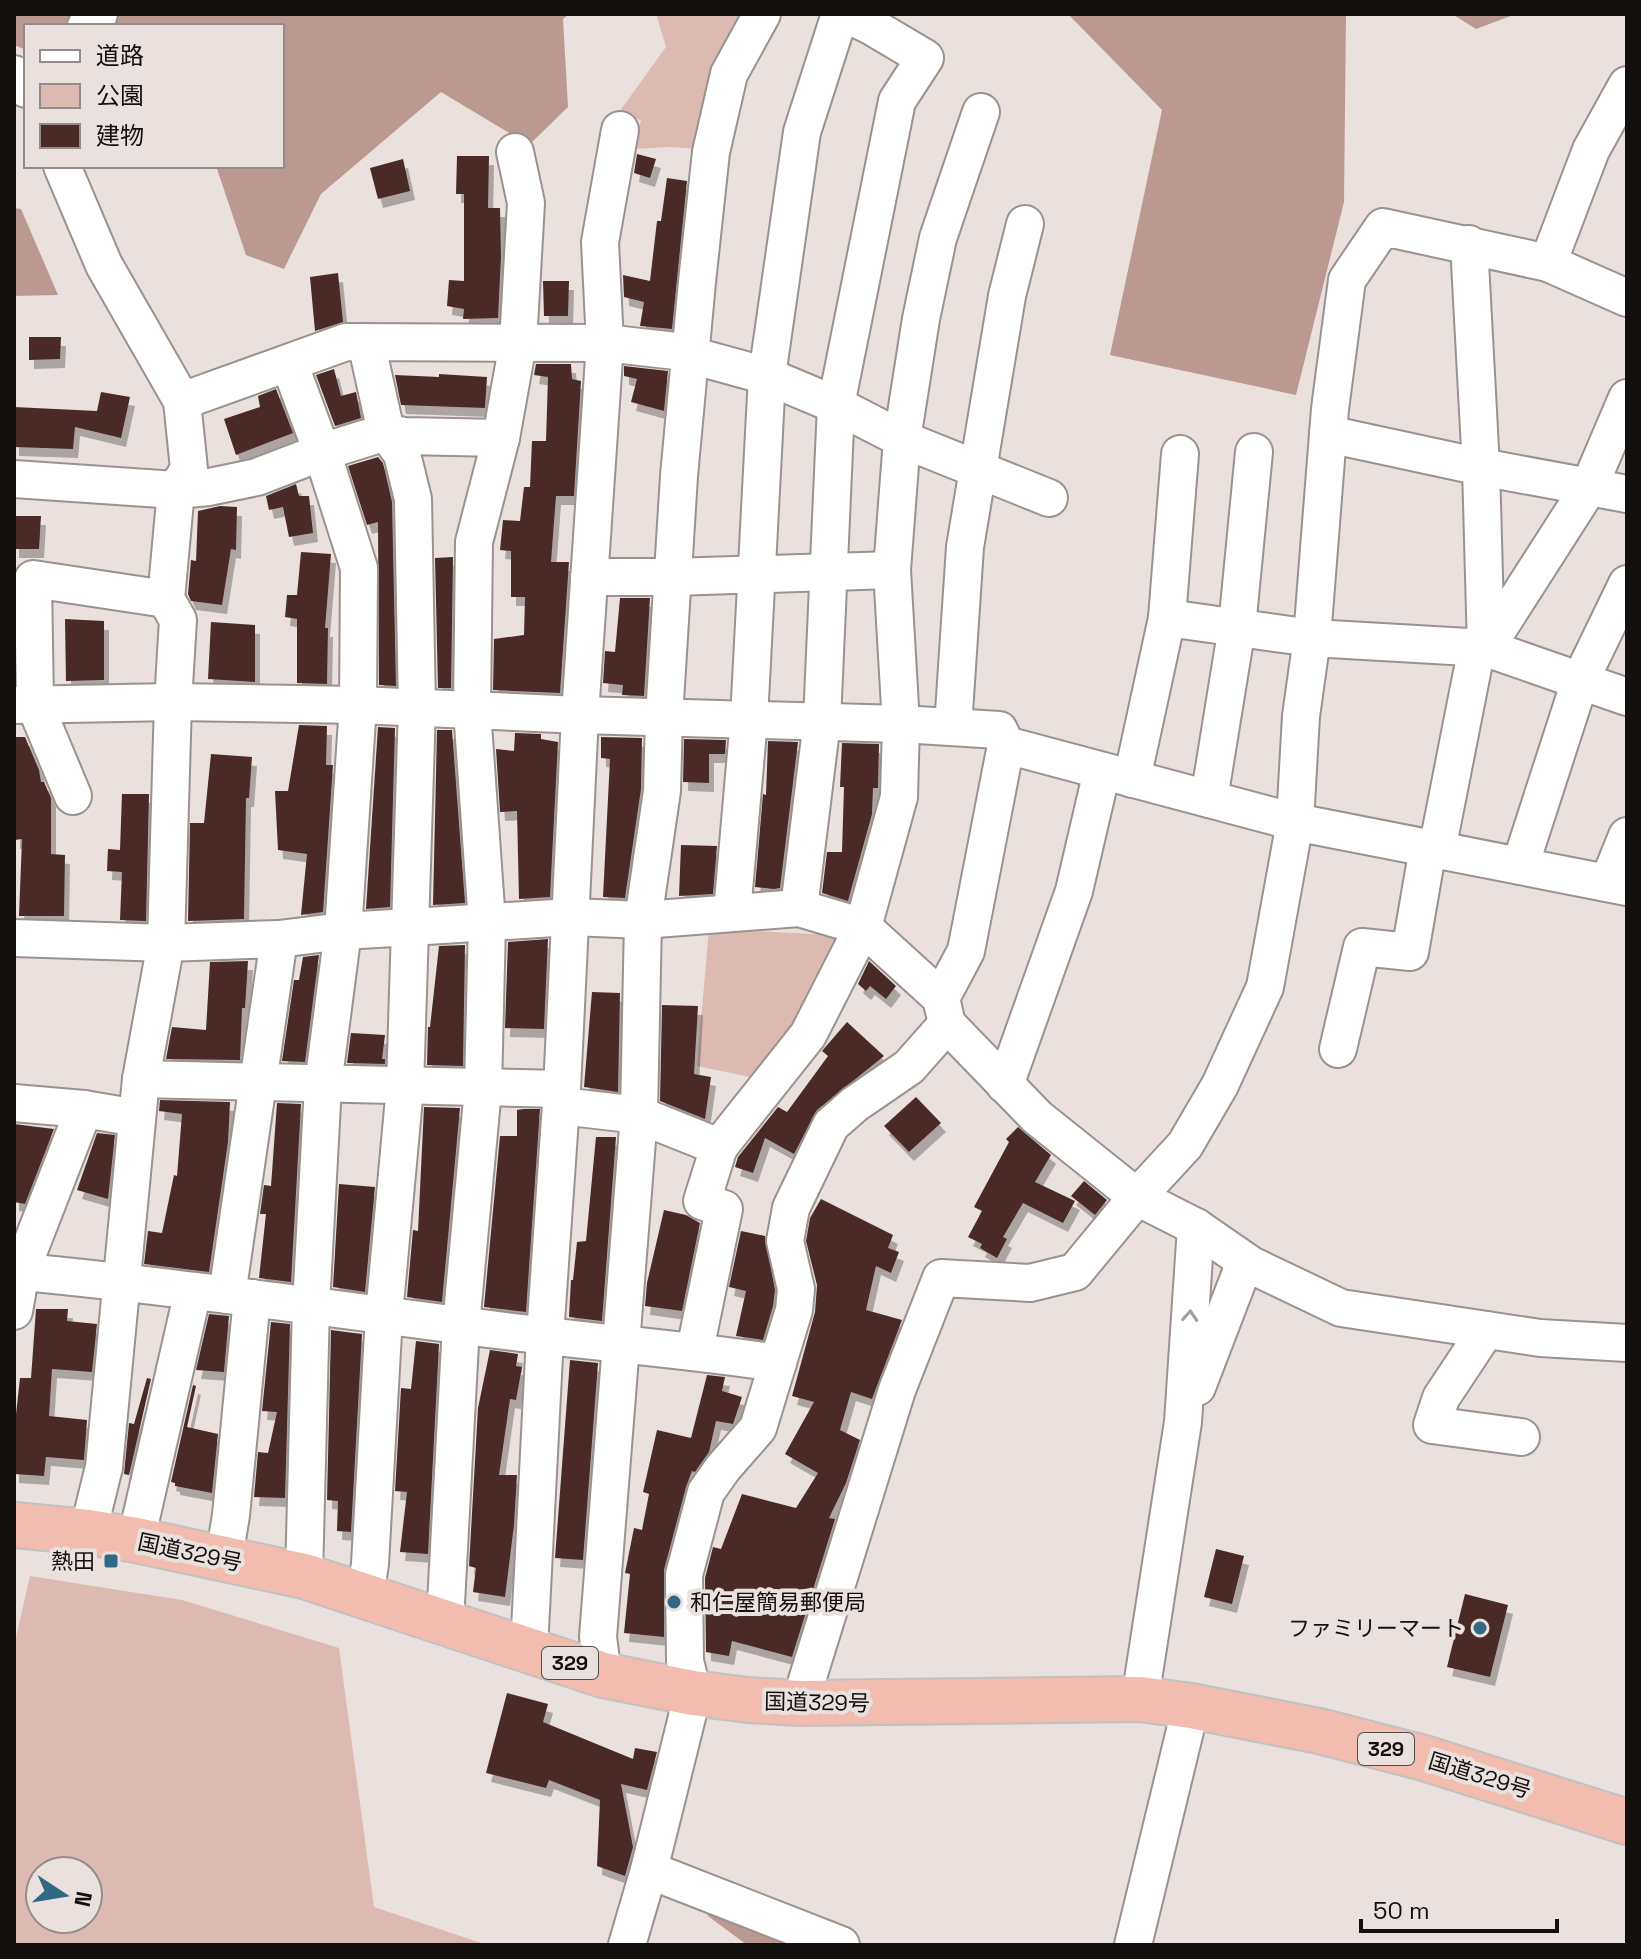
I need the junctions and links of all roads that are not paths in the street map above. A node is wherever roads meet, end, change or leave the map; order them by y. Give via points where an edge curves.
1 (762, 14) edge
2 (859, 17) edge
3 (1627, 85) edge
4 (981, 112) dead end
5 (620, 130) dead end
6 (515, 152) dead end
7 (63, 168) edge
8 (1025, 224) dead end
9 (1469, 244) junction
10 (1548, 263) junction
11 (1627, 298) edge
12 (366, 342) junction
13 (518, 343) junction
14 (605, 343) junction
15 (690, 356) junction
16 (289, 363) junction
17 (767, 376) junction
18 (1627, 398) edge
19 (182, 401) junction
20 (836, 405) junction
21 (386, 432) junction
22 (1328, 434) junction
23 (501, 438) junction
24 (902, 439) junction
25 (322, 452) junction
26 (1254, 452) dead end
27 (1180, 454) dead end
28 (1481, 467) junction
29 (977, 469) junction
30 (14, 479) edge
31 (1589, 487) junction
32 (176, 490) junction
33 (1627, 494) edge
34 (1049, 498) dead end
35 (892, 570) junction
36 (830, 571) junction
37 (756, 575) junction
38 (589, 577) junction
39 (673, 577) junction
40 (1627, 584) edge
41 (166, 599) junction
42 (1167, 618) junction
43 (1237, 627) junction
44 (1312, 638) junction
45 (1482, 647) junction
46 (1580, 681) junction
47 (1627, 697) edge
48 (173, 702) junction
49 (24, 705) edge
50 (358, 705) junction
51 (417, 707) junction
52 (472, 710) junction
53 (580, 715) junction
54 (664, 717) junction
55 (749, 719) junction
56 (822, 721) junction
57 (901, 724) junction
58 (953, 727) junction
59 (1006, 745) junction
60 (1117, 775) junction
61 (73, 796) dead end
62 (1209, 799) junction
63 (1295, 822) junction
64 (1627, 836) edge
65 (1432, 849) junction
66 (1520, 866) junction
67 (1618, 885) edge
68 (799, 908) junction
69 (732, 913) junction
70 (571, 917) junction
71 (643, 920) junction
72 (487, 923) junction
73 (411, 927) junction
74 (863, 927) junction
75 (343, 931) junction
76 (14, 938) edge
77 (279, 939) junction
78 (166, 943) junction
79 (944, 1011) junction
80 (1338, 1049) dead end
81 (141, 1079) junction
82 (259, 1082) junction
83 (323, 1085) junction
84 (1005, 1085) junction
85 (405, 1087) junction
86 (483, 1089) junction
87 (562, 1097) junction
88 (14, 1103) edge
89 (84, 1109) junction
90 (639, 1115) junction
91 (137, 1118) junction
92 (719, 1147) junction
93 (1137, 1197) junction
94 (1196, 1227) junction
95 (1245, 1262) junction
96 (18, 1271) edge
97 (121, 1281) junction
98 (224, 1295) junction
99 (311, 1306) junction
100 (14, 1311) edge
101 (384, 1315) junction
102 (461, 1325) junction
103 (1486, 1330) junction
104 (545, 1336) junction
105 (621, 1343) junction
106 (1627, 1343) edge
107 (695, 1350) junction
108 (778, 1363) junction
109 (1183, 1422) junction
110 (1521, 1437) dead end
111 (14, 1525) edge
112 (88, 1532) junction
113 (136, 1540) junction
114 (224, 1558) junction
115 (304, 1576) junction
116 (365, 1596) junction
117 (445, 1622) junction
118 (529, 1649) junction
119 (603, 1675) junction
120 (693, 1693) junction
121 (1140, 1699) junction
122 (800, 1703) junction
123 (1191, 1706) junction
124 (1627, 1822) edge
125 (649, 1870) junction
126 (627, 1945) edge
127 (841, 1945) edge
128 (1133, 1945) edge

1 - 15 street via 729,74 711,152
2 - 17 street via 802,132
2 - 20 street via 925,58 897,101
3 - 10 street via 1591,150
4 - 24 street via 938,238
5 - 14 street via 600,242
6 - 13 street via 526,203
7 - 19 street via 104,265
8 - 29 street
9 - 10 street
9 - 22 street via 1383,227 1347,280
9 - 28 street
10 - 11 street
12 - 13 street
12 - 16 street via 346,342
12 - 21 street
13 - 14 street
13 - 23 street
14 - 15 street
14 - 38 street
15 - 17 street
15 - 39 street
16 - 19 street
16 - 25 street
17 - 20 street
17 - 37 street
18 - 31 street
19 - 32 street via 189,469
20 - 24 street
20 - 36 street
21 - 23 street
21 - 25 street
21 - 51 street via 402,454 413,499
22 - 28 street
22 - 44 street
23 - 52 street via 474,542
24 - 29 street
24 - 35 street
25 - 32 street via 257,477
25 - 50 street via 359,568
26 - 43 street
27 - 42 street
28 - 31 street
28 - 45 street
29 - 34 street
29 - 58 street via 965,547
30 - 32 street
31 - 33 street
31 - 45 street
32 - 41 street
35 - 36 street
35 - 57 street
36 - 37 street
36 - 56 street
37 - 39 street
37 - 55 street
38 - 39 street
38 - 53 street
39 - 54 street
40 - 46 street
41 - 48 street via 178,620
41 - 49 street via 33,579
42 - 43 street
42 - 60 street
43 - 44 street
43 - 62 street
44 - 45 street
44 - 63 street
45 - 46 street
45 - 65 street
46 - 47 street
46 - 66 street
48 - 49 street
48 - 50 street
48 - 78 street
49 - 61 street
50 - 51 street
50 - 75 street
51 - 52 street
51 - 73 street
52 - 53 street
52 - 72 street
53 - 54 street
53 - 70 street
54 - 55 street
54 - 71 street via 662,791
55 - 56 street
55 - 69 street
56 - 57 street
56 - 68 street
57 - 58 street
57 - 74 street via 899,797
58 - 59 street via 999,730
59 - 60 street
59 - 79 street via 966,951
60 - 62 street
60 - 84 street
62 - 63 street
63 - 65 street
63 - 93 street via 1265,987 1220,1085 1185,1145
64 - 67 street
65 - 66 street
65 - 80 street via 1410,952 1362,947
66 - 67 street
68 - 69 street
68 - 74 street
69 - 71 street
70 - 71 street
70 - 72 street
70 - 87 street
71 - 90 street
72 - 73 street
72 - 86 street
73 - 75 street
73 - 85 street
74 - 79 street
74 - 92 street via 808,1035
75 - 77 street
75 - 83 street
76 - 78 street
77 - 78 street
77 - 82 street
78 - 81 street
79 - 84 street
79 - 108 street via 909,1067 831,1125 791,1208 785,1241 796,1289
81 - 82 street
81 - 91 street
82 - 83 street
82 - 98 street
83 - 85 street
83 - 99 street
84 - 93 street
85 - 86 street
85 - 101 street
86 - 87 street
86 - 102 street
87 - 90 street
87 - 104 street
88 - 89 street
89 - 91 street
89 - 96 street
90 - 92 street
90 - 105 street
91 - 97 street
92 - 107 street via 702,1201 724,1209
93 - 94 street
93 - 122 street via 1075,1272 1030,1283 941,1278 897,1390
94 - 95 street
109 -> 94 street
95 - 103 street via 1341,1308
95 - 109 street
96 - 97 street
96 - 100 street
97 - 98 street
97 - 112 street via 104,1467
98 - 99 street
98 - 113 street
98 - 114 street
99 - 101 street
99 - 115 street
101 - 102 street
101 - 116 street
102 - 104 street
102 - 117 street
103 - 106 street
103 - 110 street via 1441,1398 1432,1425
104 - 105 street
104 - 118 street
105 - 107 street
105 - 119 street via 598,1637
107 - 108 street
108 - 120 street via 758,1428 706,1492 684,1575 685,1661
109 - 121 street
111 - 112 highway, 国道329号 / 329
112 - 113 highway, 国道329号 / 329
113 - 114 highway, 国道329号 / 329
114 - 115 highway, 国道329号 / 329
115 - 116 highway, 国道329号 / 329
116 - 117 highway, 国道329号 / 329
117 - 118 highway, 国道329号 / 329
118 - 119 highway, 国道329号 / 329
119 - 120 highway, 国道329号 / 329
120 - 122 highway, 国道329号 / 329
120 - 125 street
121 - 122 highway, 国道329号 / 329
121 - 123 highway, 国道329号 / 329
123 - 124 highway, 国道329号 / 329 via 1424,1758
123 - 128 street
125 - 126 street
125 - 127 street

